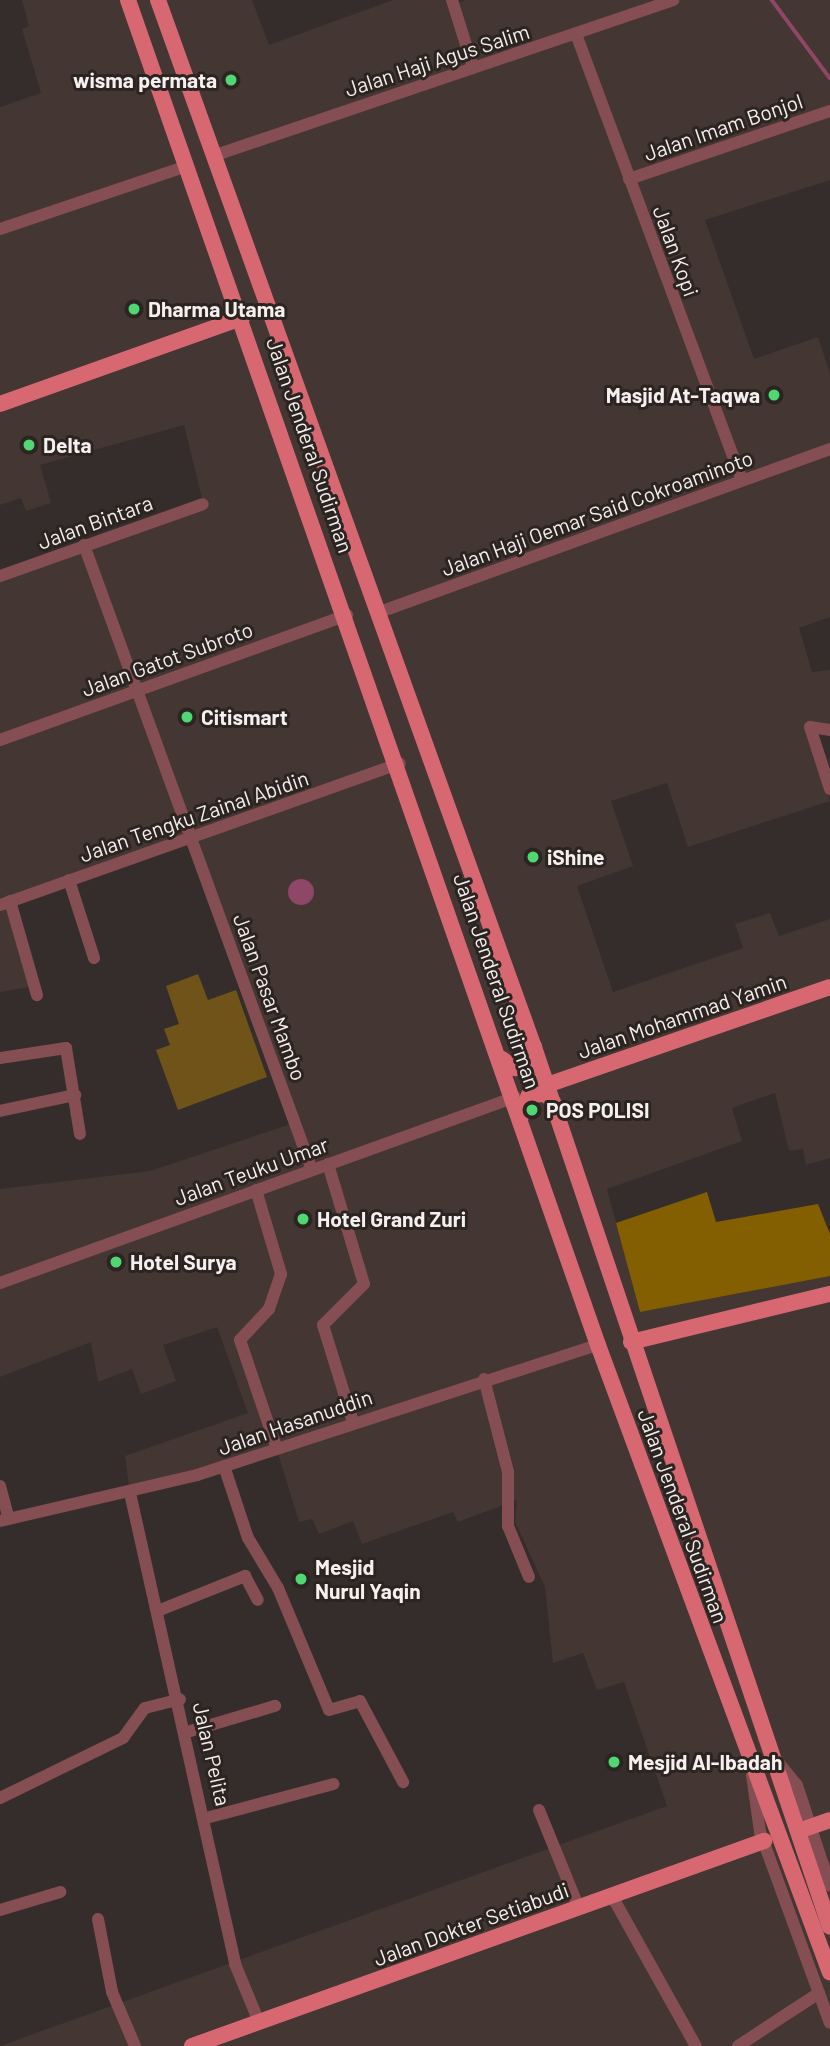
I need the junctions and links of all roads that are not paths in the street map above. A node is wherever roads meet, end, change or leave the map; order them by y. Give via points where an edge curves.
1 (128, 0) edge
2 (158, 0) edge
3 (452, 0) edge
4 (673, 0) edge
5 (576, 34) junction
6 (473, 67) junction
7 (830, 111) edge
8 (213, 156) junction
9 (187, 166) junction
10 (629, 179) junction
11 (0, 229) edge
12 (242, 318) junction
13 (0, 404) edge
14 (830, 449) edge
15 (742, 480) junction
16 (204, 504) dead end
17 (84, 545) junction
18 (0, 576) edge
19 (377, 613) junction
20 (347, 615) junction
21 (138, 690) junction
22 (830, 730) edge
23 (0, 740) edge
24 (400, 763) junction
25 (830, 789) edge
26 (192, 838) junction
27 (69, 880) junction
28 (5, 903) edge
29 (94, 958) dead end
30 (830, 987) edge
31 (37, 995) dead end
32 (534, 1046) junction
33 (0, 1058) edge
34 (502, 1059) junction
35 (547, 1086) junction
36 (75, 1096) junction
37 (515, 1097) junction
38 (553, 1102) junction
39 (0, 1111) edge
40 (522, 1115) junction
41 (80, 1135) dead end
42 (328, 1164) junction
43 (312, 1170) junction
44 (256, 1190) junction
45 (0, 1283) edge
46 (830, 1294) edge
47 (631, 1342) junction
48 (598, 1345) junction
49 (484, 1379) junction
50 (353, 1422) junction
51 (277, 1449) junction
52 (224, 1466) junction
53 (0, 1486) edge
54 (130, 1493) junction
55 (5, 1520) edge
56 (529, 1577) dead end
57 (258, 1600) dead end
58 (160, 1609) junction
59 (180, 1699) junction
60 (275, 1706) dead end
61 (187, 1732) junction
62 (774, 1757) junction
63 (752, 1775) junction
64 (403, 1782) dead end
65 (334, 1784) dead end
66 (0, 1798) edge
67 (539, 1810) dead end
68 (206, 1818) junction
69 (830, 1820) edge
70 (807, 1828) junction
71 (764, 1841) junction
72 (830, 1886) edge
73 (60, 1892) dead end
74 (612, 1896) junction
75 (579, 1908) junction
76 (0, 1910) edge
77 (97, 1919) dead end
78 (830, 1927) edge
79 (830, 1973) edge
80 (819, 1993) junction
81 (259, 2022) junction
82 (830, 2024) edge
83 (135, 2046) edge
84 (192, 2046) edge
85 (696, 2046) edge
86 (738, 2046) edge

1 - 9 main road, Jalan Jenderal Sudirman
2 - 8 main road, Jalan Jenderal Sudirman
3 - 6 street
4 - 5 street, Jalan Haji Agus Salim
5 - 6 street, Jalan Haji Agus Salim
5 - 10 street, Jalan Kopi
6 - 8 street, Jalan Haji Agus Salim
7 - 10 street, Jalan Imam Bonjol
8 - 19 main road, Jalan Jenderal Sudirman
9 - 11 street
9 - 12 main road, Jalan Jenderal Sudirman
10 - 15 street, Jalan Kopi
12 - 13 main road
12 - 20 main road, Jalan Jenderal Sudirman
14 - 15 street, Jalan Haji Oemar Said Cokroaminoto
15 - 19 street, Jalan Haji Oemar Said Cokroaminoto
16 - 17 street, Jalan Bintara
17 - 18 street, Jalan Bintara
17 - 21 street, Jalan Pasar Mambo
19 - 32 main road, Jalan Jenderal Sudirman
20 - 21 street, Jalan Gatot Subroto
20 - 24 main road, Jalan Jenderal Sudirman
21 - 23 street, Jalan Gatot Subroto
21 - 26 street, Jalan Pasar Mambo
22 - 25 street via 810,727
24 - 26 street, Jalan Tengku Zainal Abidin
24 - 34 main road, Jalan Jenderal Sudirman
26 - 27 street, Jalan Tengku Zainal Abidin
26 - 43 street, Jalan Pasar Mambo
27 - 28 street, Jalan Tengku Zainal Abidin
27 - 29 street
28 - 31 street
30 - 35 main road, Jalan Mohammad Yamin
32 - 34 main road via 526,1066 515,1068
32 - 35 main road, Jalan Jenderal Sudirman
33 - 36 street via 65,1047
34 - 37 main road, Jalan Jenderal Sudirman
35 - 38 main road, Jalan Jenderal Sudirman
36 - 39 street
36 - 41 street
37 - 40 main road, Jalan Jenderal Sudirman
37 - 42 street, Jalan Teuku Umar
38 - 40 main road via 546,1094 529,1095
38 - 47 main road, Jalan Jenderal Sudirman
40 - 48 main road, Jalan Jenderal Sudirman
42 - 43 street, Jalan Teuku Umar
42 - 50 street via 364,1279 360,1294 323,1325
43 - 44 street, Jalan Teuku Umar
44 - 45 street, Jalan Teuku Umar
44 - 51 street via 281,1274 269,1310 243,1333 240,1345
46 - 47 main road
47 - 62 main road, Jalan Jenderal Sudirman via 679,1465
48 - 49 street, Jalan Hasanuddin
48 - 63 main road, Jalan Jenderal Sudirman
49 - 50 street, Jalan Hasanuddin
49 - 56 street via 508,1472 506,1518
50 - 51 street, Jalan Hasanuddin
51 - 52 street, Jalan Hasanuddin
52 - 54 street, Jalan Hasanuddin
52 - 64 street via 248,1538 278,1588 328,1710 360,1702
53 - 55 street
54 - 55 street, Jalan Hasanuddin
54 - 58 street, Jalan Pelita
57 - 58 street via 245,1576
58 - 59 street, Jalan Pelita
59 - 61 street, Jalan Pelita
59 - 66 street via 145,1709 123,1738
60 - 61 street
61 - 68 street, Jalan Pelita
62 - 70 street via 797,1785
62 - 78 main road, Jalan Jenderal Sudirman
63 - 71 street
63 - 79 main road, Jalan Jenderal Sudirman via 770,1803
65 - 68 street
67 - 75 street
68 - 81 street, Jalan Pelita via 235,1964
69 - 70 main road
70 - 72 street
71 - 74 main road, Jalan Dokter Setiabudi
71 - 80 street
73 - 76 street
74 - 75 main road, Jalan Dokter Setiabudi
74 - 85 street
75 - 81 main road, Jalan Dokter Setiabudi
77 - 83 street via 112,1992
80 - 82 street
80 - 86 street
81 - 84 main road, Jalan Dokter Setiabudi

